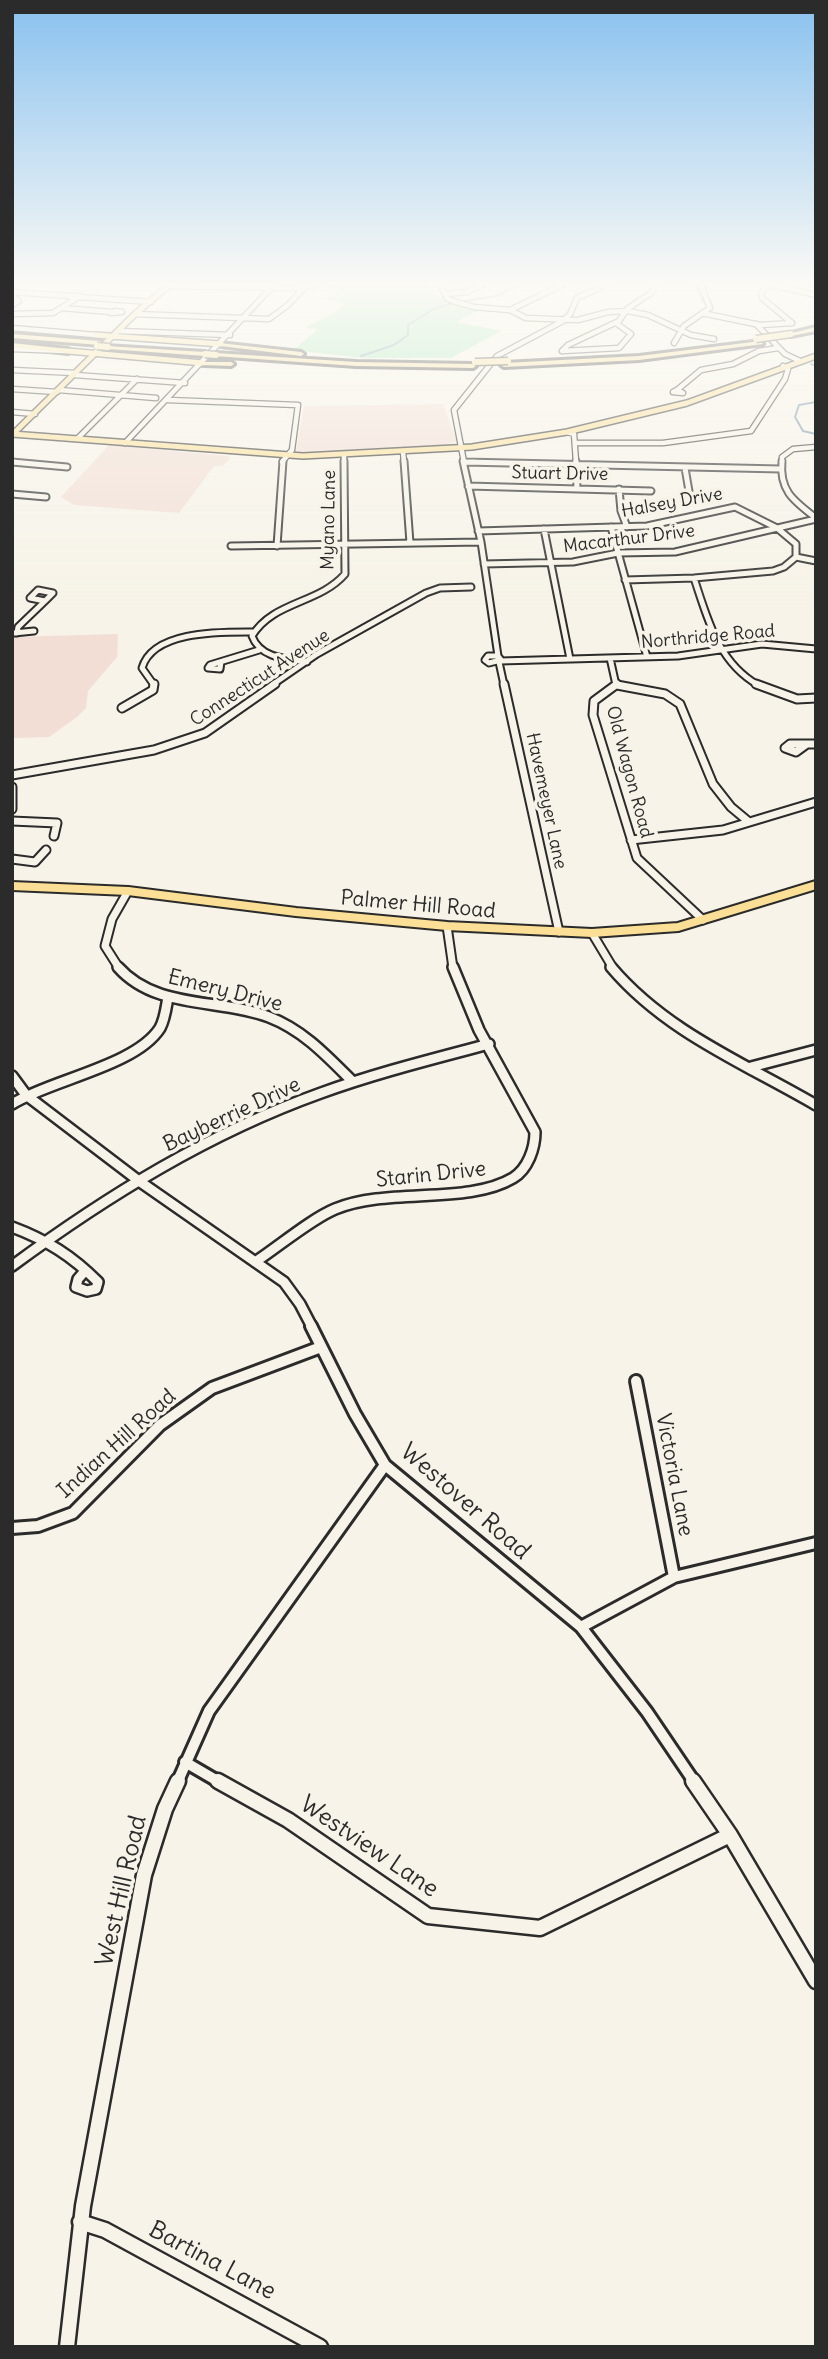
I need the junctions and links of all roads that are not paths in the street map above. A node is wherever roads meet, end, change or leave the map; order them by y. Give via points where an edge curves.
1 (54, 395) edge
2 (121, 395) edge
3 (122, 395) edge
4 (173, 395) edge
5 (466, 395) edge
6 (710, 395) edge
7 (774, 395) edge
8 (156, 398) dead end
9 (168, 400) junction
10 (12, 412) edge
11 (35, 414) junction
12 (567, 432) junction
13 (13, 435) edge
14 (77, 439) junction
15 (125, 443) junction
16 (575, 443) junction
17 (462, 447) junction
18 (816, 447) edge
19 (403, 452) junction
20 (286, 456) junction
21 (344, 456) junction
22 (12, 462) edge
23 (464, 463) junction
24 (576, 465) junction
25 (67, 467) dead end
26 (685, 468) junction
27 (781, 469) junction
28 (468, 486) junction
29 (577, 489) junction
30 (619, 489) junction
31 (651, 491) dead end
32 (14, 496) edge
33 (46, 497) dead end
34 (690, 497) dead end
35 (816, 518) edge
36 (611, 527) junction
37 (627, 527) junction
38 (777, 528) junction
39 (544, 529) junction
40 (478, 531) junction
41 (481, 542) junction
42 (410, 543) junction
43 (344, 544) junction
44 (231, 546) dead end
45 (277, 546) junction
46 (618, 553) junction
47 (796, 557) junction
48 (816, 561) edge
49 (551, 562) junction
50 (484, 564) junction
51 (694, 578) junction
52 (625, 579) junction
53 (471, 587) dead end
54 (45, 601) dead end
55 (34, 631) dead end
56 (254, 632) junction
57 (14, 634) edge
58 (496, 642) junction
59 (259, 649) junction
60 (816, 649) edge
61 (719, 650) junction
62 (647, 657) junction
63 (610, 658) junction
64 (488, 659) junction
65 (499, 659) junction
66 (570, 659) junction
67 (220, 662) dead end
68 (307, 662) junction
69 (502, 677) junction
70 (617, 685) junction
71 (816, 697) edge
72 (122, 708) dead end
73 (807, 744) dead end
74 (816, 744) edge
75 (12, 775) edge
76 (12, 787) edge
77 (816, 802) edge
78 (12, 808) edge
79 (12, 821) edge
80 (749, 822) junction
81 (54, 836) dead end
82 (631, 840) junction
83 (46, 850) dead end
84 (12, 859) edge
85 (816, 885) edge
86 (12, 886) edge
87 (128, 891) junction
88 (703, 920) junction
89 (447, 926) junction
90 (559, 932) junction
91 (592, 933) junction
92 (169, 997) junction
93 (489, 1044) junction
94 (816, 1050) edge
95 (751, 1067) junction
96 (12, 1076) edge
97 (353, 1082) junction
98 (26, 1095) junction
99 (12, 1104) edge
100 (816, 1105) edge
101 (139, 1181) junction
102 (12, 1227) edge
103 (46, 1240) junction
104 (255, 1262) junction
105 (12, 1266) edge
106 (85, 1271) dead end
107 (321, 1347) junction
108 (636, 1381) dead end
109 (385, 1465) junction
110 (12, 1528) edge
111 (816, 1543) edge
112 (674, 1577) junction
113 (581, 1627) junction
114 (185, 1762) junction
115 (730, 1835) junction
116 (816, 1981) edge
117 (80, 2222) junction
118 (67, 2347) edge
119 (320, 2347) edge

1 - 11 main road
2 - 14 street
3 - 8 street
4 - 9 street
5 - 17 street, Havemeyer Lane via 454,410
6 - 12 main road
7 - 16 street via 751,431 663,443
9 - 15 street
9 - 20 street via 298,405 292,450
10 - 11 street
11 - 13 main road
12 - 16 street
12 - 17 main road
13 - 14 main road
14 - 15 main road
15 - 20 main road
16 - 24 street
17 - 19 main road
17 - 23 street, Havemeyer Lane
18 - 27 street via 787,453
19 - 21 main road
19 - 42 street
20 - 21 main road
20 - 45 street via 281,465
21 - 43 street, Myano Lane
22 - 25 street
23 - 24 street
23 - 28 street, Havemeyer Lane
24 - 26 street
24 - 29 street
26 - 27 street
26 - 34 street
27 - 35 street via 782,489
28 - 29 street, Stuart Drive
28 - 40 street, Havemeyer Lane
29 - 30 street, Stuart Drive
30 - 31 street, Stuart Drive
30 - 37 street
32 - 33 street
35 - 38 street, Macarthur Drive
36 - 37 street, Halsey Drive
36 - 39 street, Halsey Drive
36 - 46 street
37 - 38 street, Halsey Drive via 735,507
38 - 46 street, Macarthur Drive via 675,552
38 - 47 street, Halsey Drive via 793,540
39 - 40 street, Halsey Drive
39 - 49 street
40 - 41 street, Havemeyer Lane
41 - 42 street
41 - 50 street, Havemeyer Lane
42 - 43 street
43 - 45 street
43 - 56 street, Myano Lane via 346,571 338,584 269,617
44 - 45 street
46 - 49 street, Macarthur Drive
46 - 52 street
47 - 48 street
47 - 51 street via 773,570
49 - 50 street, Macarthur Drive
49 - 66 street
50 - 58 street, Havemeyer Lane
51 - 52 street
51 - 61 street
52 - 62 street
53 - 68 street, Connecticut Avenue via 433,590
54 - 57 street
55 - 57 street
56 - 59 street
56 - 72 street via 172,640 157,646 142,668 154,683 153,690
58 - 64 street
58 - 65 street, Havemeyer Lane
59 - 67 street
59 - 68 street
60 - 61 street, Northridge Road via 762,644
61 - 62 street, Northridge Road
61 - 71 street via 743,676 774,692 811,700
62 - 63 street, Northridge Road
63 - 66 street, Northridge Road
63 - 70 street, Old Wagon Road
64 - 65 street, Northridge Road
64 - 69 street
65 - 66 street, Northridge Road
65 - 69 street, Havemeyer Lane
68 - 75 street, Connecticut Avenue via 219,725 193,738 132,755
69 - 90 street, Havemeyer Lane
70 - 80 street via 665,694 680,704 713,784
70 - 82 street, Old Wagon Road via 598,695 592,708
73 - 74 street
76 - 78 street
77 - 80 street
79 - 81 street via 57,823
80 - 82 street via 707,833
82 - 88 street, Old Wagon Road via 643,865
83 - 84 street via 35,862
85 - 88 main road, Palmer Hill Road
86 - 87 main road, Palmer Hill Road
87 - 89 main road, Palmer Hill Road
87 - 92 street, Emery Drive via 112,919 105,946 125,974
88 - 91 main road, Palmer Hill Road via 665,929
89 - 90 main road, Palmer Hill Road
89 - 93 street, Starin Drive via 446,944 456,983
90 - 91 main road, Palmer Hill Road
91 - 95 street via 611,968 642,1000 701,1042
92 - 97 street, Emery Drive via 257,1014 288,1025
92 - 98 street via 158,1031 135,1051
93 - 97 street, Bayberrie Drive
93 - 104 street, Starin Drive via 535,1132 536,1146 521,1172 482,1190 374,1198 334,1209
94 - 95 street
95 - 100 street
96 - 98 street, Westover Road
97 - 101 street, Bayberrie Drive via 259,1118
98 - 99 street
98 - 101 street, Westover Road
101 - 103 street, Bayberrie Drive
101 - 104 street, Westover Road
102 - 103 street
103 - 105 street, Bayberrie Drive
103 - 106 street
104 - 107 street, Westover Road via 284,1282
107 - 109 street, Westover Road
107 - 110 street, Indian Hill Road via 212,1388 160,1426 73,1513 38,1526
108 - 112 street, Victoria Lane
109 - 113 street, Westover Road
109 - 114 street, West Hill Road via 209,1711
111 - 112 street
112 - 113 street
113 - 115 street, Westover Road via 647,1712
114 - 115 street, Westview Lane via 288,1820 428,1916 540,1928
114 - 117 street, West Hill Road via 144,1875
115 - 116 street, Westover Road
117 - 118 street, West Hill Road
117 - 119 street, Bartina Lane via 105,2230

